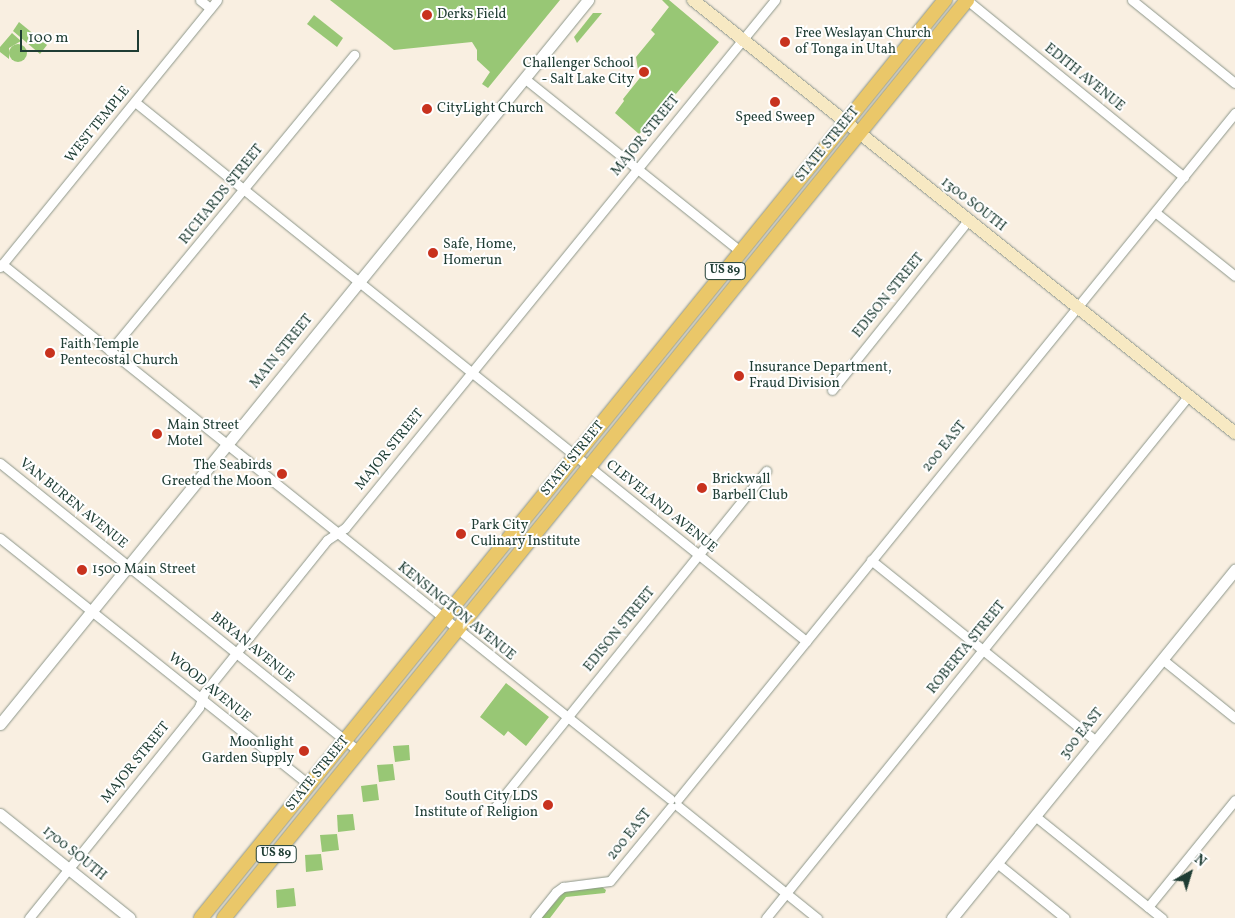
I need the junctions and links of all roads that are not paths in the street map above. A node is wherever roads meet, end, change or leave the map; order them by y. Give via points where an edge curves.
1 (200, 0) edge
2 (216, 0) edge
3 (588, 0) edge
4 (692, 0) edge
5 (775, 0) edge
6 (945, 0) edge
7 (967, 0) edge
8 (1132, 0) edge
9 (210, 8) junction
10 (742, 40) junction
11 (354, 55) dead end
12 (524, 78) junction
13 (1235, 83) edge
14 (135, 102) junction
15 (1234, 116) edge
16 (846, 123) junction
17 (860, 134) junction
18 (637, 168) junction
19 (1184, 177) junction
20 (244, 190) junction
21 (1155, 212) junction
22 (968, 220) junction
23 (741, 252) junction
24 (1, 265) edge
25 (1235, 276) edge
26 (358, 282) junction
27 (1078, 306) junction
28 (110, 351) junction
29 (471, 373) junction
30 (832, 390) dead end
31 (1189, 396) junction
32 (1235, 433) edge
33 (226, 445) junction
34 (575, 456) junction
35 (0, 463) edge
36 (589, 468) junction
37 (766, 471) dead end
38 (336, 533) junction
39 (0, 538) edge
40 (698, 555) junction
41 (871, 560) junction
42 (128, 566) junction
43 (1234, 574) edge
44 (91, 612) junction
45 (444, 619) junction
46 (457, 630) junction
47 (806, 641) junction
48 (983, 650) junction
49 (236, 653) junction
50 (1162, 659) junction
51 (201, 700) junction
52 (567, 717) junction
53 (1235, 718) edge
54 (0, 724) edge
55 (345, 741) junction
56 (1096, 741) junction
57 (359, 752) junction
58 (309, 785) junction
59 (1235, 800) edge
60 (674, 803) junction
61 (495, 807) dead end
62 (0, 814) edge
63 (1035, 816) junction
64 (997, 863) junction
65 (68, 869) junction
66 (786, 893) junction
67 (1148, 907) junction
68 (29, 918) edge
69 (130, 918) edge
70 (201, 918) edge
71 (224, 918) edge
72 (535, 918) edge
73 (766, 918) edge
74 (817, 918) edge
75 (952, 918) edge
76 (1065, 918) edge
77 (1162, 918) edge

1 - 9 street
2 - 9 street, WEST TEMPLE
3 - 12 street, MAIN STREET
4 - 10 main road, 1300 SOUTH
5 - 10 street, MAJOR STREET
6 - 16 main road, STATE STREET / US 89
7 - 17 main road, STATE STREET / US 89
7 - 19 street, EDITH AVENUE
8 - 13 street
9 - 14 street, WEST TEMPLE
10 - 16 main road, 1300 SOUTH
10 - 18 street, MAJOR STREET
11 - 20 street, RICHARDS STREET
12 - 18 street
12 - 26 street, MAIN STREET
14 - 20 street, CLEVELAND AVENUE
14 - 24 street, WEST TEMPLE
15 - 19 street, 200 EAST
16 - 17 main road, 1300 SOUTH
16 - 23 main road, STATE STREET / US 89
17 - 22 main road, 1300 SOUTH
17 - 36 main road, STATE STREET / US 89
18 - 23 street
18 - 29 street, MAJOR STREET
19 - 21 street, 200 EAST
20 - 26 street, CLEVELAND AVENUE
20 - 28 street, RICHARDS STREET
21 - 25 street
21 - 27 street, 200 EAST
22 - 27 main road, 1300 SOUTH
22 - 30 street, EDISON STREET
23 - 34 main road, STATE STREET / US 89
24 - 28 street, KENSINGTON AVENUE
26 - 29 street, CLEVELAND AVENUE
26 - 33 street, MAIN STREET
27 - 31 main road, 1300 SOUTH
27 - 41 street, 200 EAST
28 - 33 street, KENSINGTON AVENUE
29 - 34 street, CLEVELAND AVENUE
29 - 38 street, MAJOR STREET via 345,528
31 - 32 main road, 1300 SOUTH
31 - 48 street, ROBERTA STREET
33 - 38 street, KENSINGTON AVENUE
33 - 42 street, MAIN STREET
34 - 36 street, CLEVELAND AVENUE
34 - 45 main road, STATE STREET / US 89
35 - 42 street, VAN BUREN AVENUE
36 - 40 street, CLEVELAND AVENUE
36 - 46 main road, STATE STREET / US 89
37 - 40 street, EDISON STREET
38 - 45 street, KENSINGTON AVENUE
38 - 49 street, MAJOR STREET
39 - 44 street, WOOD AVENUE
40 - 47 street, CLEVELAND AVENUE
40 - 52 street, EDISON STREET
41 - 47 street, 200 EAST
41 - 48 street
42 - 44 street, MAIN STREET
42 - 49 street, BRYAN AVENUE
43 - 50 street, 300 EAST
44 - 51 street, WOOD AVENUE
44 - 54 street, MAIN STREET
45 - 46 street, KENSINGTON AVENUE
45 - 55 main road, STATE STREET / US 89
46 - 52 street, KENSINGTON AVENUE
46 - 57 main road, STATE STREET / US 89
47 - 60 street, 200 EAST
48 - 56 street
48 - 66 street, ROBERTA STREET
49 - 51 street, MAJOR STREET
49 - 55 street, BRYAN AVENUE
50 - 53 street
50 - 56 street, 300 EAST
51 - 58 street, WOOD AVENUE
51 - 65 street, MAJOR STREET
52 - 60 street, KENSINGTON AVENUE
52 - 61 street, EDISON STREET
55 - 57 street, BRYAN AVENUE
55 - 58 main road, STATE STREET / US 89
56 - 63 street, 300 EAST
57 - 71 main road, STATE STREET / US 89
58 - 70 main road, STATE STREET / US 89
59 - 67 street
60 - 66 street, KENSINGTON AVENUE
60 - 72 street, 200 EAST via 610,881 563,887
62 - 65 street, 1700 SOUTH
63 - 64 street, 300 EAST
63 - 67 street
64 - 75 street, 300 EAST
64 - 76 street
65 - 68 street, MAJOR STREET
65 - 69 street, 1700 SOUTH
66 - 73 street, ROBERTA STREET
66 - 74 street, KENSINGTON AVENUE
67 - 77 street

